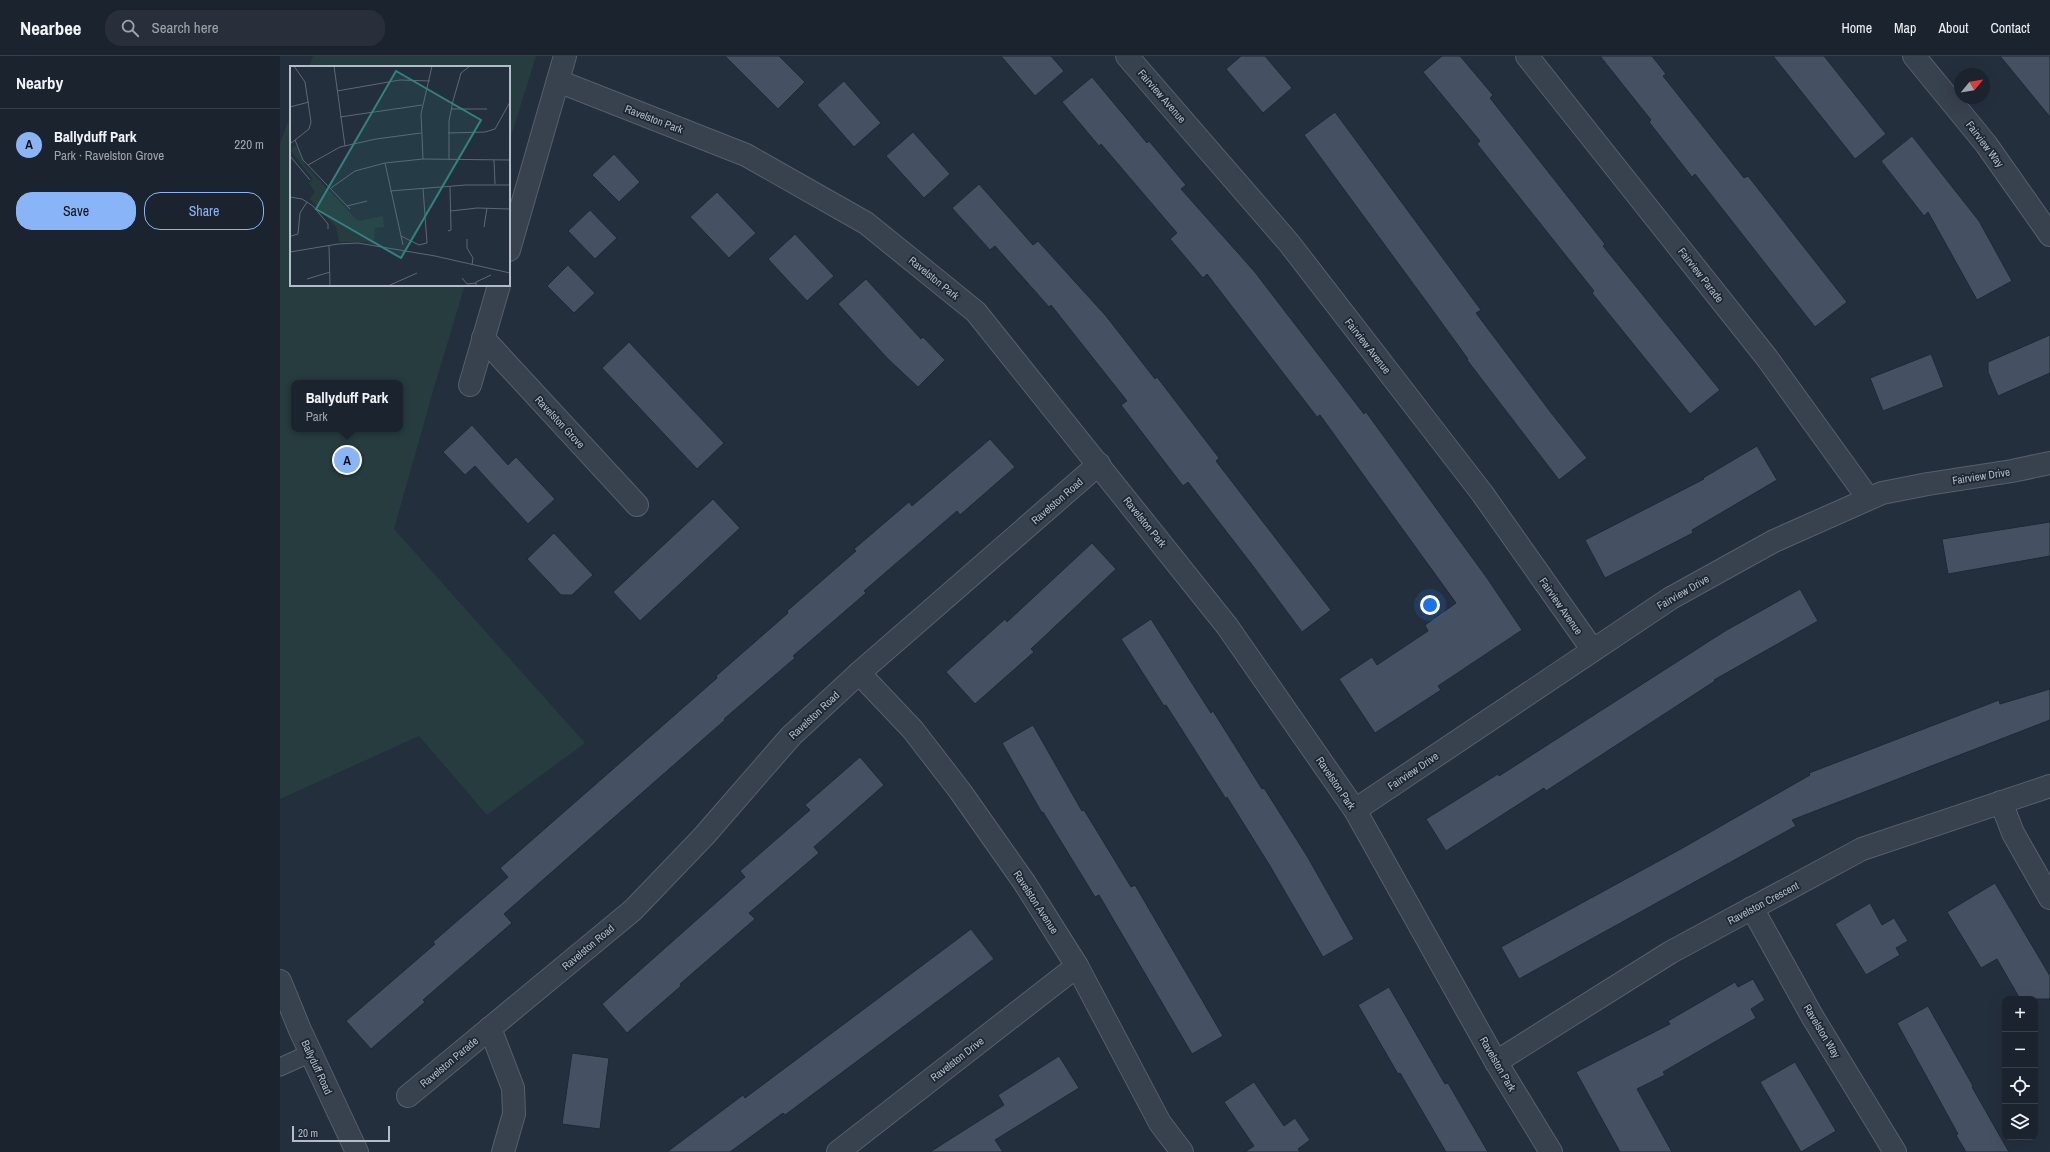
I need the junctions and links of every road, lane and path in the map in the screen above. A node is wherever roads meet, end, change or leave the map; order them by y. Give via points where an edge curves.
1 (565, 56) edge
2 (1127, 56) edge
3 (1528, 56) edge
4 (1914, 56) edge
5 (558, 81) junction
6 (2050, 235) edge
7 (510, 247) edge
8 (499, 286) edge
9 (483, 338) junction
10 (470, 385) dead end
11 (2050, 463) edge
12 (1099, 464) junction
13 (1868, 498) junction
14 (637, 505) dead end
15 (1592, 650) junction
16 (859, 673) junction
17 (2050, 786) edge
18 (2001, 802) junction
19 (1355, 810) junction
20 (2050, 898) edge
21 (1752, 908) junction
22 (1077, 966) junction
23 (280, 981) edge
24 (545, 983) joint
25 (490, 1028) junction
26 (311, 1053) junction
27 (1496, 1062) junction
28 (280, 1067) edge
29 (408, 1096) dead end
30 (357, 1152) edge
31 (503, 1152) edge
32 (838, 1152) edge
33 (1182, 1152) edge
34 (1551, 1152) edge
35 (1895, 1152) edge

1 - 5 street
2 - 15 street, Fairview Avenue via 1289,243 1482,493
3 - 13 street, Fairview Parade via 1767,358
4 - 6 street, Fairview Way via 1986,144
5 - 7 street
5 - 12 street, Ravelston Park via 746,155 866,223 976,312
8 - 9 street
9 - 10 street
9 - 14 street, Ravelston Grove
11 - 13 street, Fairview Drive via 1928,484
12 - 16 street, Ravelston Road
12 - 19 street, Ravelston Park via 1227,626
13 - 15 street, Fairview Drive via 1774,541 1671,598
15 - 19 street, Fairview Drive
16 - 22 street, Ravelston Avenue via 913,730 960,791 1024,882
16 - 24 street, Ravelston Road via 791,736 704,836 632,910
17 - 18 street, Ravelston Crescent
18 - 20 street via 2013,833
18 - 21 street, Ravelston Crescent via 1862,849
19 - 27 street, Ravelston Park
21 - 27 street, Ravelston Crescent via 1671,952
21 - 35 street, Ravelston Way via 1812,1016
22 - 32 street, Ravelston Drive
22 - 33 street, Ravelston Avenue via 1160,1123
23 - 26 street, Ballyduff Road
24 - 25 street, Ravelston Parade
25 - 29 street, Ravelston Parade
25 - 31 street, Ravelston Parade via 513,1088 514,1114
26 - 28 lane
26 - 30 street, Ballyduff Road
27 - 34 street, Ravelston Park

